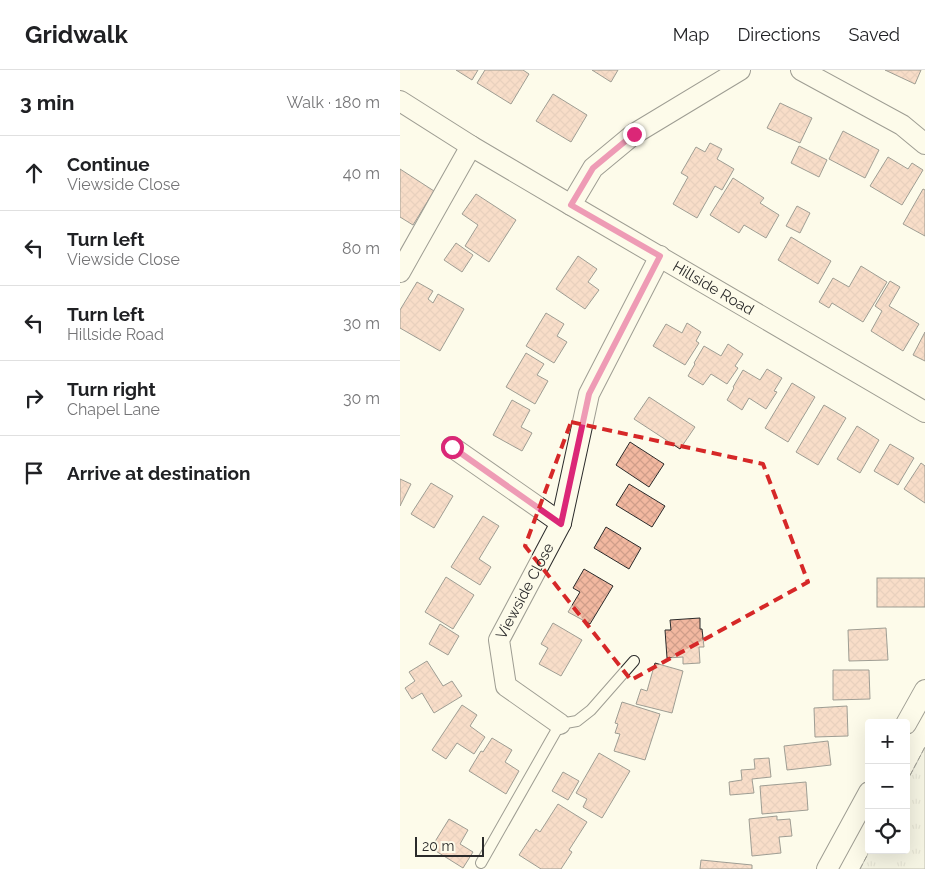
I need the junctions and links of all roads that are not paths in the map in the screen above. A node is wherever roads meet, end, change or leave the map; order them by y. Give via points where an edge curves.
1 (800, 70) edge
2 (733, 71) edge
3 (400, 101) edge
4 (925, 144) edge
5 (472, 146) junction
6 (571, 205) junction
7 (660, 256) junction
8 (400, 272) edge
9 (925, 412) edge
10 (452, 447) dead end
11 (561, 524) junction
12 (634, 661) dead end
13 (925, 690) edge
14 (909, 719) edge
15 (560, 724) junction
16 (865, 799) edge
17 (481, 863) dead end
18 (827, 869) edge

1 - 4 street via 902,125
2 - 6 street via 634,134 593,168
3 - 5 street, Hillside Road
5 - 6 street, Hillside Road
5 - 8 street
6 - 7 street, Hillside Road
7 - 9 street, Hillside Road
7 - 11 street, Viewside Close via 589,394
10 - 11 street
11 - 15 street, Viewside Close via 499,640 506,686
12 - 15 lane via 591,710 577,721
13 - 14 street
15 - 17 lane
16 - 18 street

